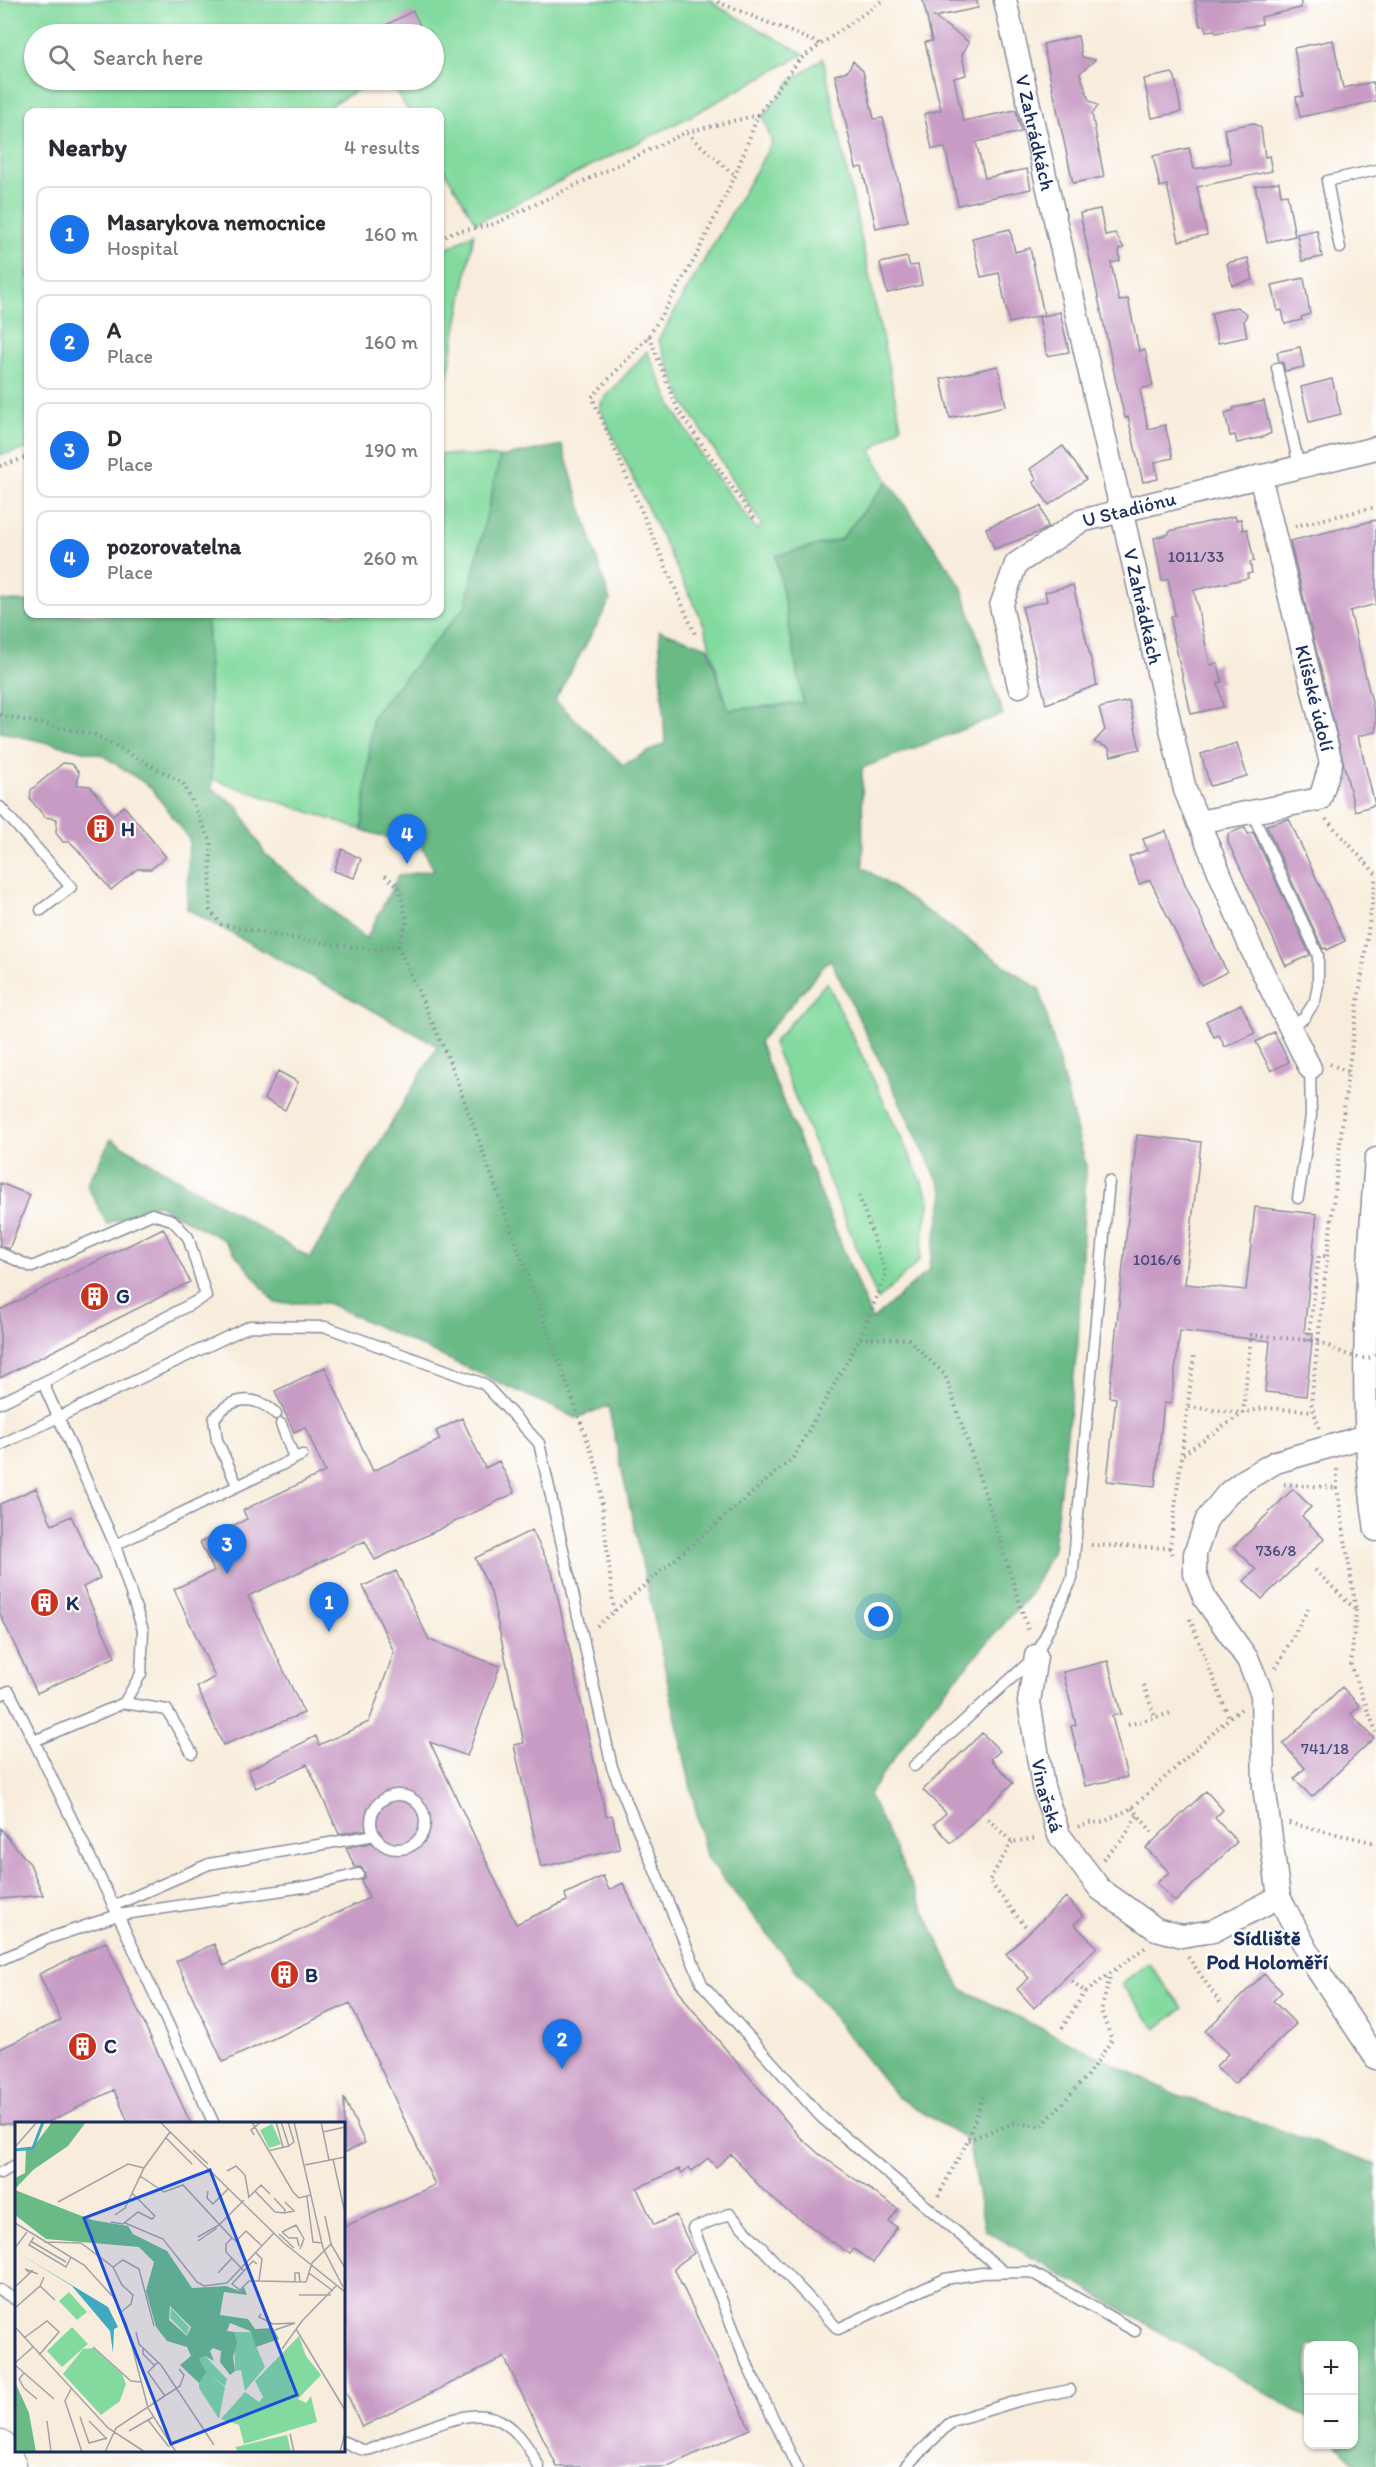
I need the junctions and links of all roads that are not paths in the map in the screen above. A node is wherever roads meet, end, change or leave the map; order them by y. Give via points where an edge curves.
1 (1005, 0) edge
2 (1376, 170) edge
3 (1340, 248) dead end
4 (1277, 368) dead end
5 (1376, 448) edge
6 (1299, 466) junction
7 (1260, 476) junction
8 (1121, 510) junction
9 (1020, 686) dead end
10 (0, 807) edge
11 (1252, 813) junction
12 (1198, 822) junction
13 (41, 910) dead end
14 (1290, 1027) junction
15 (1310, 1068) joint
16 (1376, 1159) edge
17 (1109, 1181) dead end
18 (1298, 1198) dead end
19 (0, 1253) edge
20 (43, 1383) junction
21 (0, 1403) edge
22 (276, 1414) dead end
23 (56, 1416) junction
24 (281, 1424) dead end
25 (1366, 1436) junction
26 (0, 1444) edge
27 (237, 1485) junction
28 (1376, 1530) edge
29 (115, 1545) junction
30 (1036, 1656) junction
31 (0, 1695) edge
32 (124, 1703) junction
33 (34, 1741) junction
34 (192, 1753) dead end
35 (914, 1766) dead end
36 (375, 1835) junction
37 (358, 1874) dead end
38 (1279, 1897) junction
39 (115, 1910) junction
40 (0, 1960) edge
41 (1376, 2058) edge
42 (213, 2122) edge
43 (15, 2166) edge
44 (0, 2173) edge
45 (1004, 2272) junction
46 (0, 2290) edge
47 (15, 2300) edge
48 (1135, 2331) dead end
49 (1070, 2390) dead end
50 (345, 2442) edge
51 (0, 2446) edge
52 (10, 2467) edge
53 (539, 2467) edge
54 (797, 2467) edge
55 (905, 2467) edge

1 - 8 street, V Zahrádkách
2 - 3 lane via 1327,181
4 - 6 lane
5 - 6 street, U Stadiónu
6 - 7 street, U Stadiónu
7 - 8 street, U Stadiónu
7 - 11 street, Klíšské údolí via 1331,763 1320,799
8 - 9 street, U Stadiónu via 1081,521 1016,564 1000,606
8 - 12 street, V Zahrádkách via 1185,790
10 - 13 lane via 71,887
11 - 12 street
11 - 14 lane via 1318,955 1315,1001 1304,1018
12 - 14 street, V Zahrádkách via 1250,946
14 - 15 street, V Zahrádkách
15 - 18 lane, V Zahrádkách via 1311,1116
16 - 25 street via 1365,1320
17 - 30 lane, Vinařská via 1072,1579
19 - 20 lane via 32,1267 152,1214 172,1220 188,1237 206,1296
20 - 21 lane
20 - 23 lane
22 - 27 lane via 257,1400 243,1399 221,1408 214,1419 217,1440
23 - 26 lane
23 - 29 lane
23 - 45 lane via 250,1326 326,1327 484,1384 539,1443 612,1767 702,1984 821,2117
24 - 27 lane via 298,1457
25 - 28 street
25 - 38 street via 1276,1461 1252,1475 1228,1494 1207,1519 1195,1554 1195,1574 1205,1599 1248,1660 1262,1694 1264,1786
27 - 29 lane
29 - 32 lane via 143,1630 141,1674
30 - 35 lane
30 - 38 street, Vinařská via 1029,1702 1043,1787 1059,1835 1100,1888 1156,1929 1182,1936 1213,1931
31 - 33 lane via 9,1691
32 - 33 lane
32 - 34 lane via 167,1710
33 - 39 lane
36 - 36 lane, bridge via 393,1848 415,1844 423,1832 422,1810 407,1797 388,1797 374,1811
36 - 39 lane, bridge via 209,1864
37 - 39 lane via 310,1886
38 - 41 street via 1317,1969
39 - 40 lane
39 - 42 lane
43 - 44 lane
45 - 48 lane via 1031,2272
45 - 54 lane via 945,2279 838,2329 730,2214 693,2228 750,2371
46 - 47 lane
49 - 55 lane via 952,2421
50 - 53 lane via 365,2450 468,2415 491,2415 514,2429
51 - 52 main road

